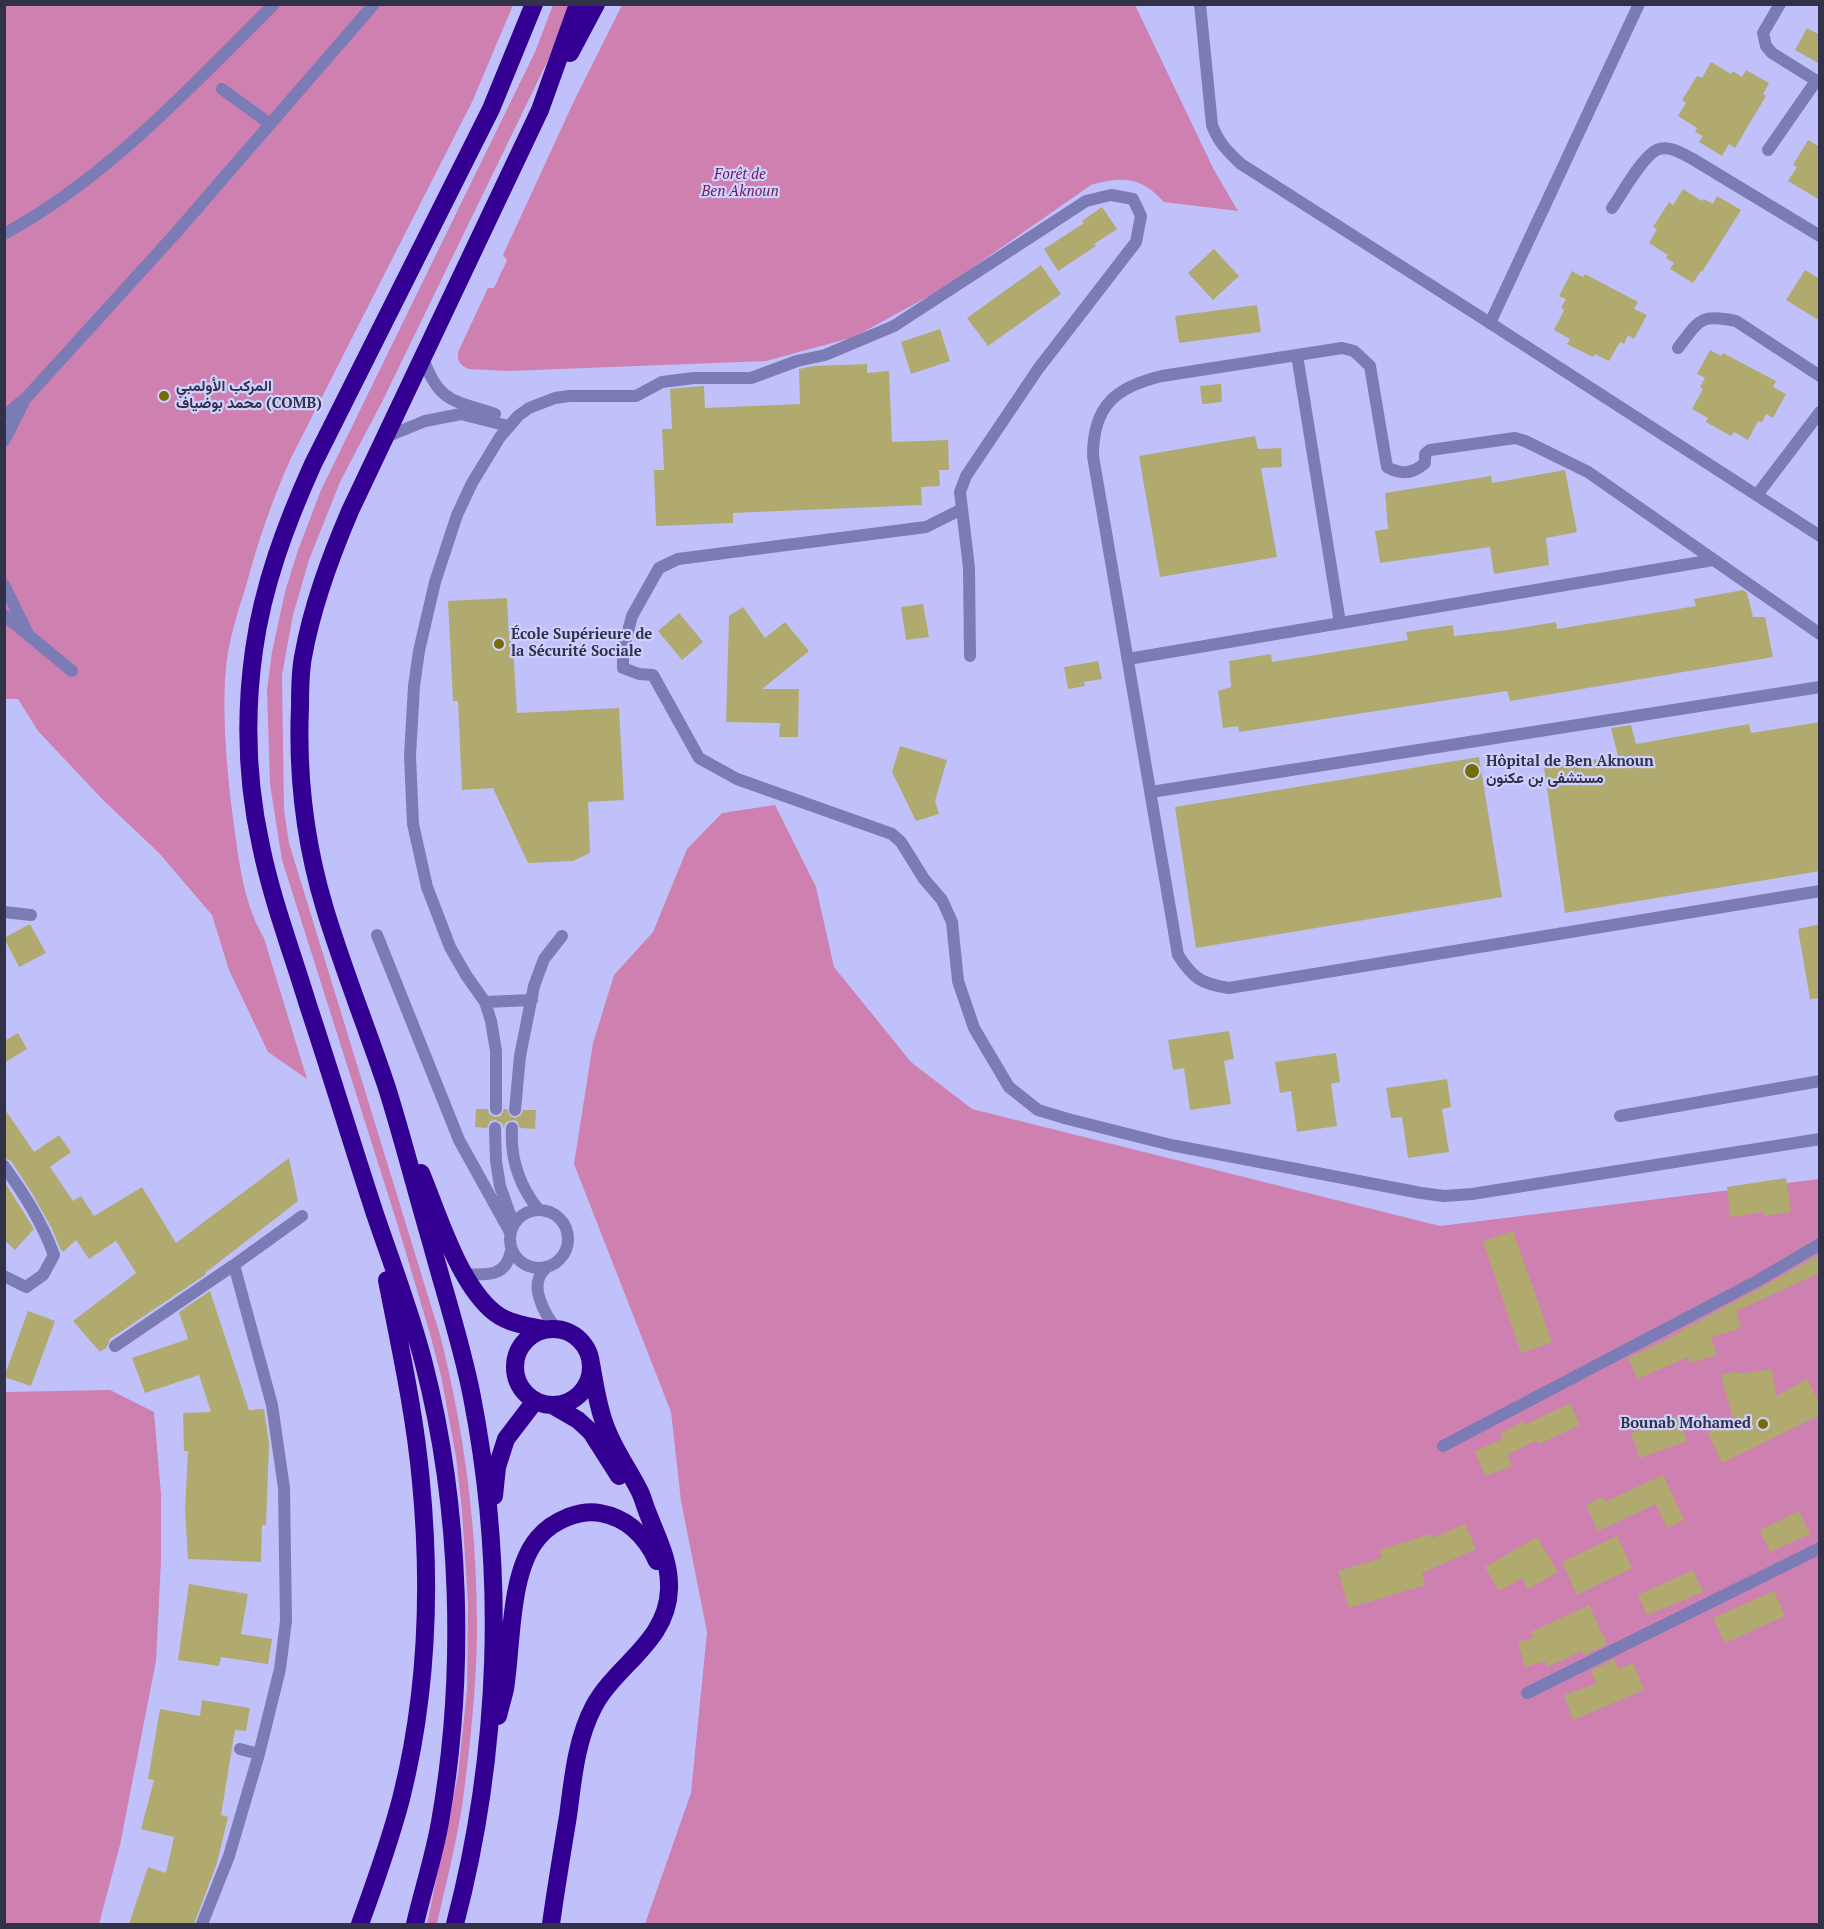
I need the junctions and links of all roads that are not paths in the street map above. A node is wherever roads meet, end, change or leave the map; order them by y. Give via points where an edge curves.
1 (274, 4) edge
2 (374, 4) edge
3 (534, 4) edge
4 (578, 4) edge
5 (596, 4) edge
6 (1200, 4) edge
7 (1639, 4) edge
8 (1780, 4) edge
9 (1817, 82) edge
10 (222, 89) dead end
11 (540, 110) junction
12 (270, 124) junction
13 (1768, 150) dead end
14 (1612, 208) dead end
15 (4, 234) edge
16 (1820, 236) edge
17 (1490, 323) junction
18 (1678, 348) dead end
19 (1297, 355) junction
20 (423, 358) junction
21 (1820, 376) edge
22 (26, 398) junction
23 (1820, 412) edge
24 (4, 417) edge
25 (510, 423) junction
26 (386, 437) junction
27 (4, 441) edge
28 (1757, 495) junction
29 (962, 509) junction
30 (1820, 536) edge
31 (1713, 560) junction
32 (4, 585) edge
33 (4, 615) edge
34 (1340, 623) junction
35 (1820, 634) edge
36 (29, 636) junction
37 (970, 656) dead end
38 (1128, 658) junction
39 (72, 671) dead end
40 (1820, 687) edge
41 (1151, 792) junction
42 (1820, 891) edge
43 (4, 912) edge
44 (31, 915) dead end
45 (376, 935) dead end
46 (562, 936) dead end
47 (532, 1000) junction
48 (485, 1002) junction
49 (1820, 1081) edge
50 (388, 1091) junction
51 (496, 1109) dead end
52 (515, 1110) dead end
53 (1620, 1116) dead end
54 (495, 1128) dead end
55 (512, 1128) dead end
56 (1820, 1139) edge
57 (4, 1166) edge
58 (538, 1209) junction
59 (374, 1210) junction
60 (302, 1216) dead end
61 (512, 1227) junction
62 (1820, 1245) edge
63 (511, 1251) junction
64 (234, 1265) junction
65 (548, 1267) junction
66 (465, 1274) junction
67 (4, 1276) edge
68 (550, 1328) junction
69 (115, 1346) dead end
70 (591, 1363) junction
71 (544, 1403) junction
72 (1443, 1446) dead end
73 (646, 1510) junction
74 (490, 1521) junction
75 (1820, 1548) edge
76 (665, 1611) junction
77 (1527, 1694) dead end
78 (240, 1749) dead end
79 (259, 1754) junction
80 (482, 1779) junction
81 (423, 1892) junction
82 (462, 1899) junction
83 (202, 1924) edge
84 (360, 1924) edge
85 (410, 1924) edge
86 (415, 1924) edge
87 (455, 1924) edge
88 (460, 1924) edge
89 (551, 1924) edge

1 - 15 street via 112,159 59,200
2 - 12 street
3 - 59 highway via 491,109 304,483 269,579 253,654 250,746 260,844
4 - 11 highway
5 - 11 highway
6 - 17 street via 1212,125 1225,149 1241,164
7 - 17 street
8 - 9 street via 1762,33 1766,46
9 - 13 street
10 - 12 street
11 - 20 highway
12 - 22 street
14 - 16 street via 1647,157 1658,149 1672,148
17 - 28 street
18 - 21 street via 1698,321 1722,318 1736,321
19 - 31 street via 1342,348 1364,358 1370,366 1387,467 1397,472 1418,469 1430,450 1515,438 1587,471
19 - 34 street
19 - 38 street via 1139,381 1120,391 1108,404 1093,437 1093,456
20 - 25 street via 431,380 448,398
20 - 26 highway
22 - 24 street
22 - 27 street
23 - 28 street
25 - 26 street via 461,414 431,419
25 - 29 street via 529,408 555,398 636,396 662,382 752,378 825,355 894,326 1086,201 1111,195 1133,199 1141,216 1136,242 1038,369 966,476 960,492
25 - 48 street via 472,483 445,548 419,651 411,721 413,824 427,887 450,947
26 - 50 highway via 342,531 322,586 303,660 299,732 304,811 325,908
28 - 30 street
29 - 37 street via 969,568
29 - 56 street via 926,526 678,559 659,568 632,616 623,650 623,668 653,675 699,758 737,779 892,834 901,842 942,900 952,922 958,981 974,1028 1009,1087 1038,1110 1171,1144 1444,1196
31 - 34 street
31 - 35 street
32 - 36 street
33 - 36 street
34 - 38 street
36 - 39 street
38 - 41 street
40 - 41 street
41 - 42 street via 1178,955 1194,977 1206,984 1229,988
43 - 44 street
45 - 61 street via 459,1140
46 - 47 street via 544,959
47 - 48 street
47 - 52 street via 520,1056
48 - 51 street via 496,1051
49 - 53 street
50 - 66 highway
50 - 74 highway via 472,1396
54 - 61 street via 500,1186
55 - 58 street via 518,1176
57 - 67 street via 46,1232 54,1255 43,1275 27,1287
58 - 61 street via 528,1211
58 - 65 street via 557,1215 568,1232 566,1252
59 - 81 highway via 424,1366 450,1512 456,1646 454,1697 440,1822
59 - 84 highway via 422,1481 426,1579 420,1690 412,1745 393,1825
60 - 64 street
61 - 63 street
62 - 72 street
63 - 65 street via 533,1268
63 - 66 street via 504,1268 480,1275
64 - 69 street
64 - 79 street via 272,1405 284,1488 286,1621 280,1668
65 - 68 street via 538,1284
66 - 68 highway via 474,1291 504,1319
68 - 70 highway via 580,1339
68 - 71 highway via 523,1341 514,1362 519,1385 526,1394
70 - 71 highway via 585,1388 576,1397 565,1403
70 - 73 highway via 607,1431 641,1492
71 - 73 highway via 578,1420 591,1432 631,1497
71 - 74 highway via 506,1439 497,1467
73 - 76 highway via 668,1565
74 - 80 highway via 493,1666
75 - 77 street
76 - 80 highway via 662,1580 650,1545 620,1519 580,1512 558,1521 538,1538 518,1586 505,1690
76 - 89 highway via 639,1654 595,1704 585,1727 576,1759
78 - 79 street
79 - 83 street via 229,1856
80 - 82 highway
81 - 85 highway
81 - 86 highway
82 - 87 highway
82 - 88 highway

